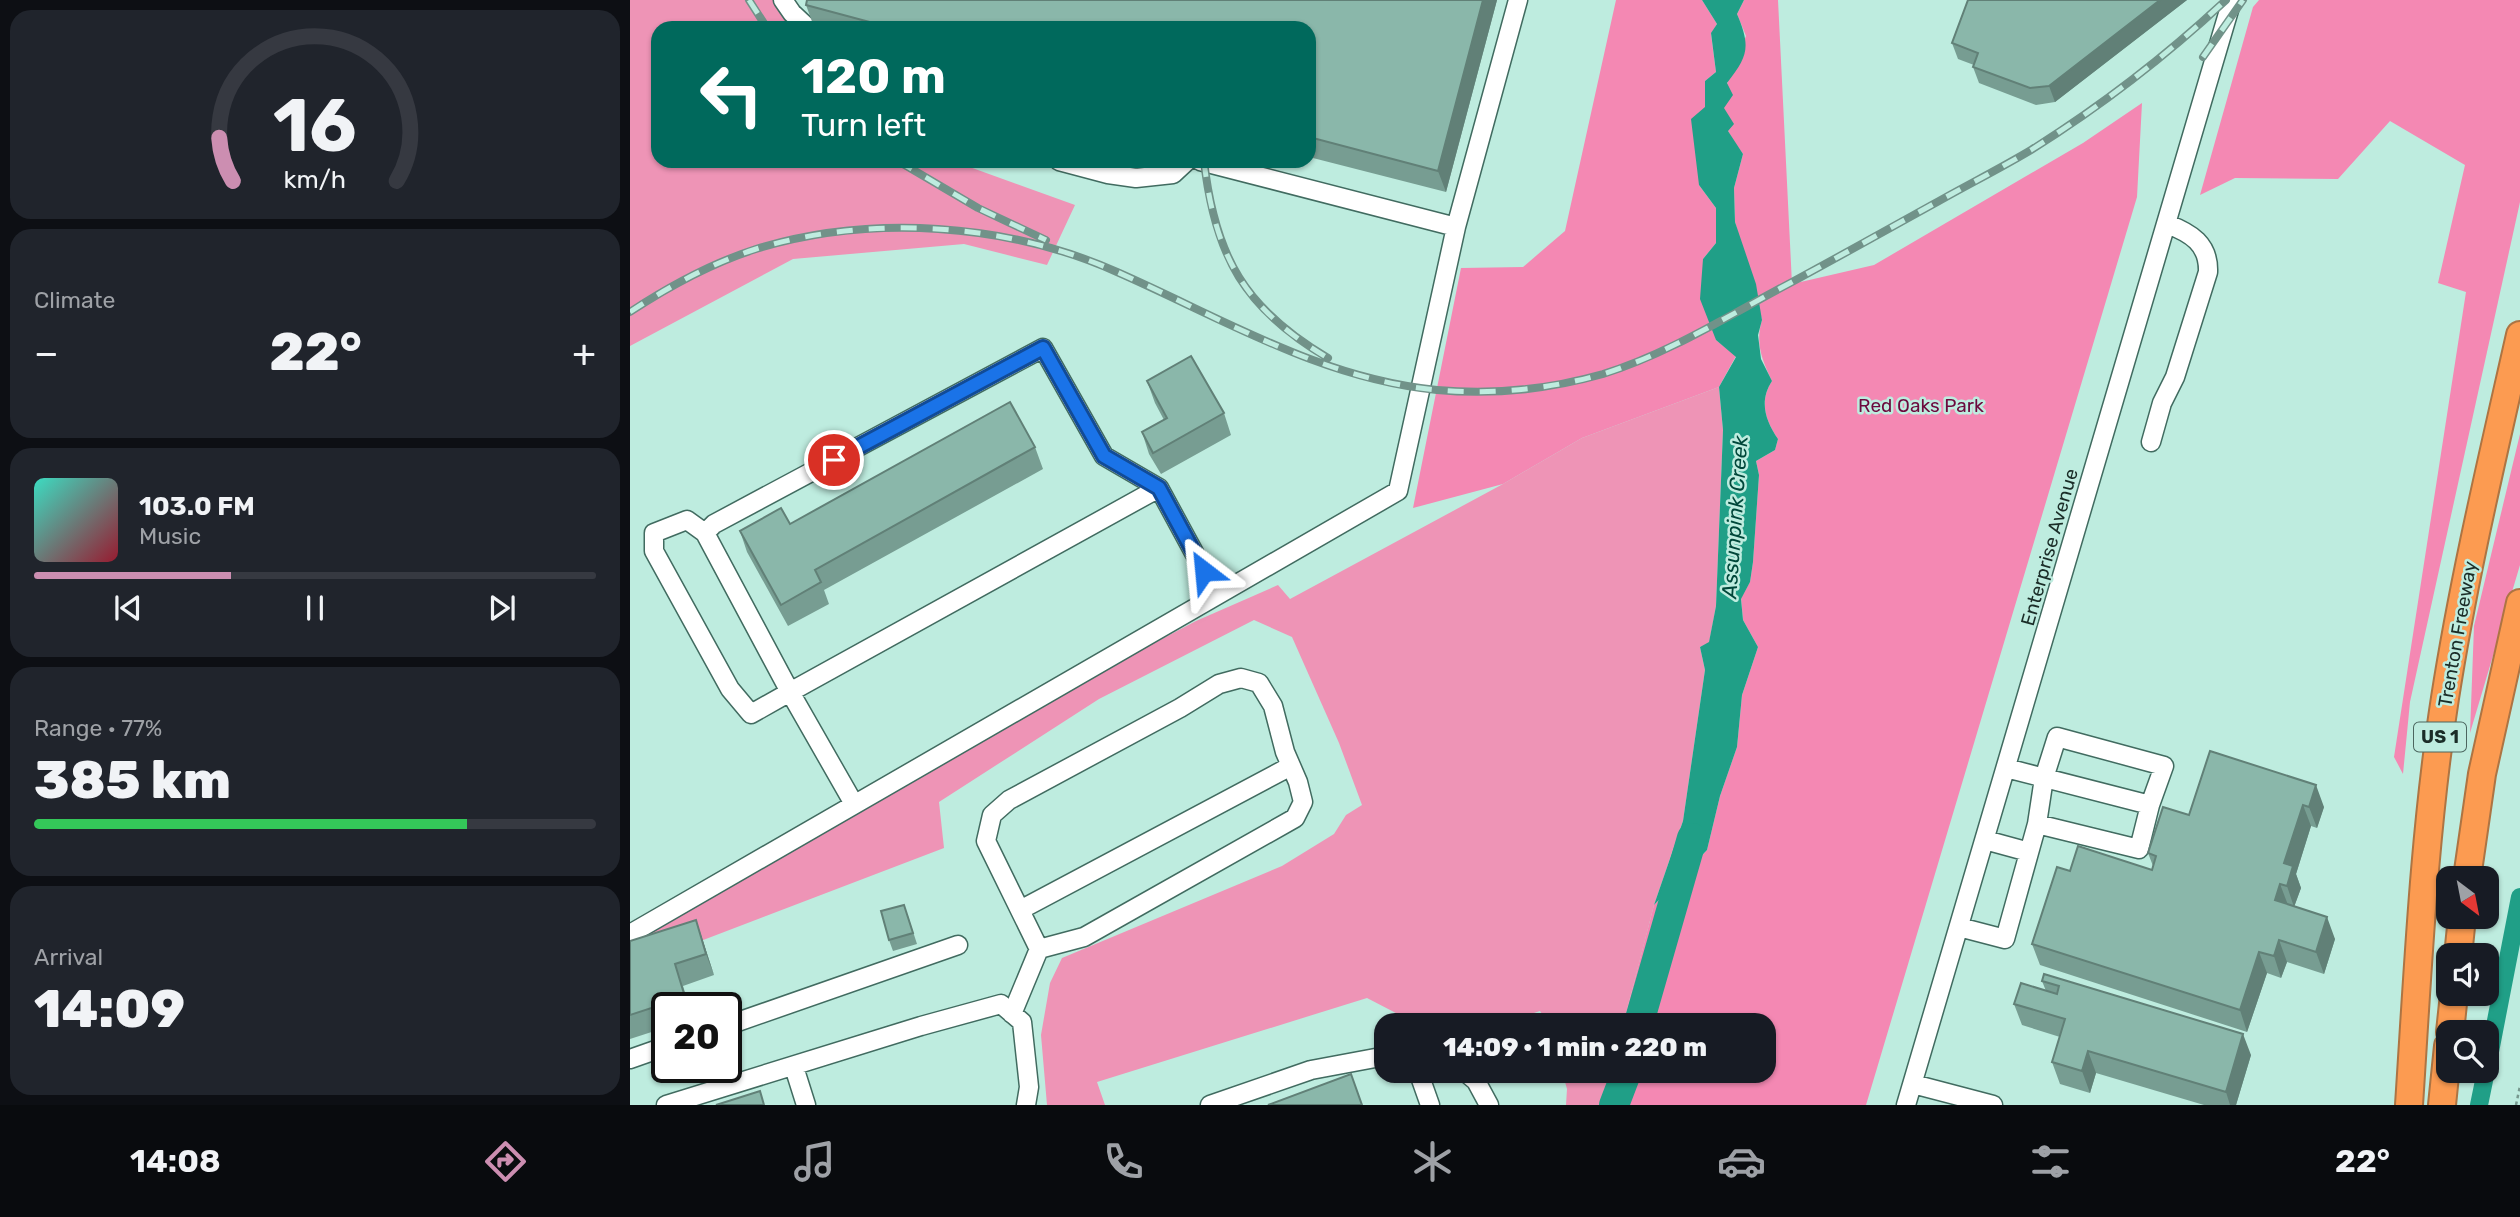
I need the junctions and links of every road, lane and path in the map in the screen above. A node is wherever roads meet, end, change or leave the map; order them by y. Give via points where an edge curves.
1 (783, 0) edge
2 (1518, 0) edge
3 (2232, 0) edge
4 (801, 21) edge
5 (1085, 168) edge
6 (1180, 168) edge
7 (1227, 168) edge
8 (2167, 224) junction
9 (1456, 227) junction
10 (2520, 335) edge
11 (2151, 442) dead end
12 (1159, 488) junction
13 (705, 533) junction
14 (1217, 595) junction
15 (2520, 603) edge
16 (790, 692) junction
17 (1291, 766) junction
18 (2006, 768) junction
19 (2044, 778) junction
20 (854, 804) junction
21 (2150, 805) junction
22 (2037, 824) junction
23 (1985, 840) junction
24 (2029, 852) junction
25 (2469, 866) edge
26 (1020, 910) junction
27 (1959, 927) junction
28 (630, 934) edge
29 (958, 945) dead end
30 (1039, 949) junction
31 (1012, 1014) junction
32 (742, 1020) edge
33 (651, 1052) edge
34 (1374, 1058) edge
35 (630, 1059) edge
36 (794, 1066) junction
37 (1422, 1083) edge
38 (1477, 1083) edge
39 (2444, 1083) edge
40 (1913, 1084) junction
41 (2520, 1086) edge
42 (667, 1105) edge
43 (806, 1105) edge
44 (1026, 1105) edge
45 (1210, 1105) edge
46 (1430, 1105) edge
47 (1489, 1105) edge
48 (1906, 1105) edge
49 (1993, 1105) edge
50 (2409, 1105) edge
51 (2442, 1105) edge
52 (2516, 1105) edge

1 - 4 street
2 - 9 street
3 - 8 street, Enterprise Avenue
5 - 6 street via 1136,178 1173,174
7 - 9 street
8 - 11 street via 2201,242 2208,272
8 - 18 street, Enterprise Avenue
9 - 14 street via 1398,491
10 - 50 highway, Trenton Freeway / US 1 via 2458,616 2445,700 2425,863
12 - 13 street via 1104,456 1043,348 714,524
12 - 14 street
12 - 16 street
13 - 16 street
13 - 16 street via 687,520 654,533 654,551 730,689 751,714
14 - 20 street
15 - 25 highway, US 1 via 2482,774
16 - 20 street
17 - 26 street
17 - 26 street via 1273,706 1259,683 1241,678 1219,684 1009,800 992,815 986,841
17 - 30 street via 1303,802 1296,818 1084,937
18 - 19 street
18 - 23 street, Enterprise Avenue
19 - 21 street
19 - 21 street via 2057,737 2164,766
19 - 22 street
20 - 28 street
21 - 22 street via 2138,849
22 - 24 street
23 - 24 street
23 - 27 street, Enterprise Avenue
24 - 27 street via 2006,939
26 - 30 street
27 - 40 street, Enterprise Avenue
29 - 32 street
30 - 31 street
31 - 36 street via 1000,1004
31 - 44 street via 1022,1021 1029,1087
33 - 35 street
34 - 45 street via 1311,1070
36 - 42 street
36 - 43 street
37 - 46 street
38 - 47 street
39 - 51 highway
40 - 48 street, Enterprise Avenue
40 - 49 street
41 - 52 path

